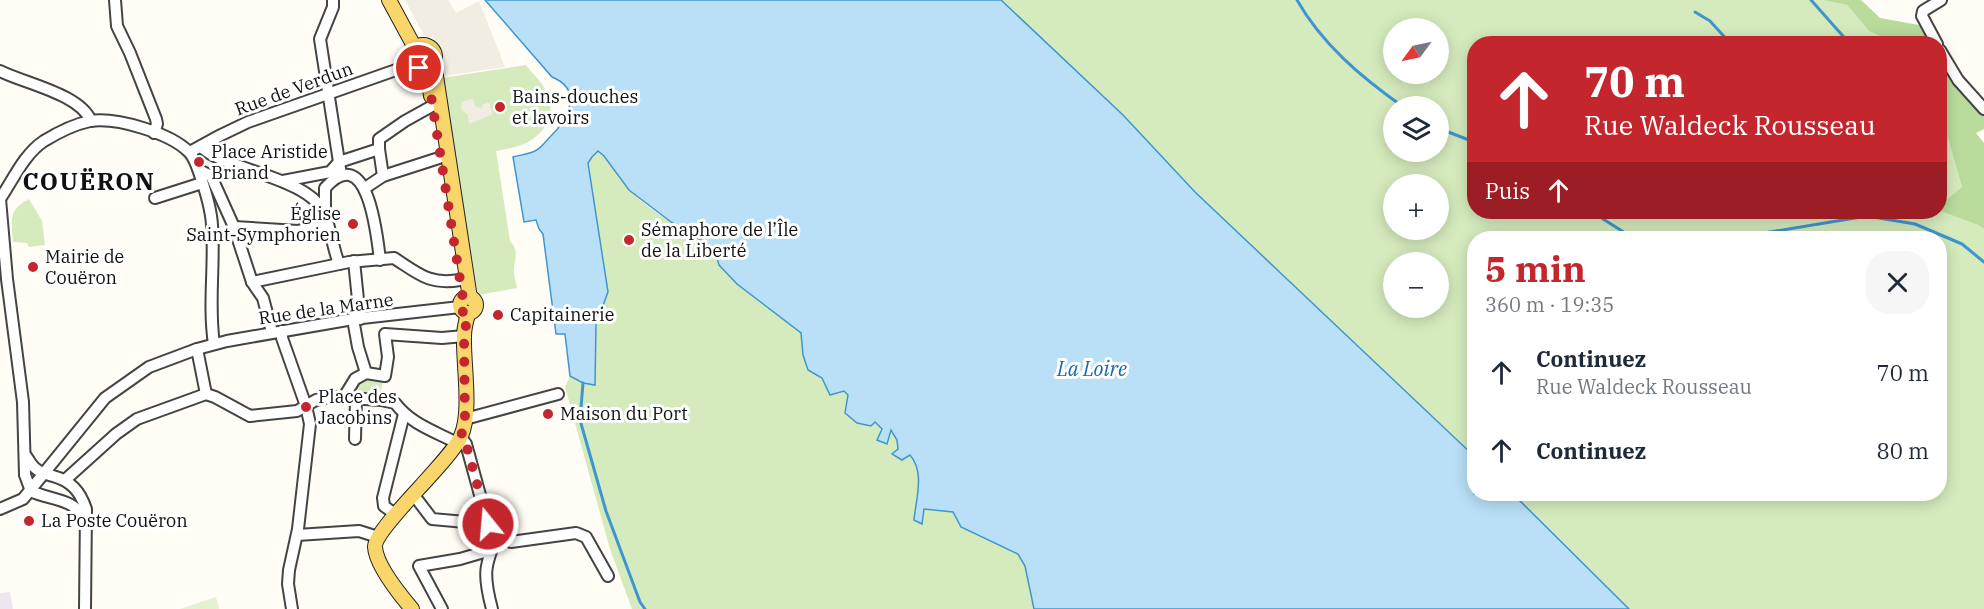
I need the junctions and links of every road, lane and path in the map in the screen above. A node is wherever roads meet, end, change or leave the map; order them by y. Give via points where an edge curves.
1 (115, 0) edge
2 (333, 0) edge
3 (390, 0) edge
4 (398, 0) edge
5 (1941, 0) edge
6 (1933, 36) edge
7 (420, 47) junction
8 (1947, 62) edge
9 (423, 65) junction
10 (0, 70) edge
11 (329, 93) junction
12 (432, 106) junction
13 (1984, 109) edge
14 (91, 121) junction
15 (154, 133) junction
16 (201, 147) junction
17 (379, 149) junction
18 (190, 152) junction
19 (439, 158) junction
20 (339, 162) junction
21 (199, 170) junction
22 (341, 175) junction
23 (383, 176) junction
24 (283, 182) junction
25 (202, 183) junction
26 (365, 188) junction
27 (155, 198) dead end
28 (0, 199) edge
29 (326, 218) junction
30 (234, 227) junction
31 (380, 260) junction
32 (347, 262) junction
33 (460, 280) junction
34 (252, 282) junction
35 (465, 304) junction
36 (357, 319) junction
37 (277, 332) junction
38 (464, 333) junction
39 (214, 344) junction
40 (197, 350) junction
41 (366, 373) junction
42 (206, 394) junction
43 (558, 394) dead end
44 (344, 397) junction
45 (356, 398) junction
46 (306, 406) junction
47 (404, 414) junction
48 (465, 415) junction
49 (355, 440) dead end
50 (457, 442) junction
51 (26, 456) junction
52 (44, 474) junction
53 (65, 480) junction
54 (31, 491) junction
55 (78, 492) junction
56 (413, 494) junction
57 (68, 503) junction
58 (0, 509) edge
59 (396, 515) junction
60 (488, 524) junction
61 (86, 534) junction
62 (498, 534) junction
63 (297, 535) junction
64 (378, 537) junction
65 (491, 550) junction
66 (608, 576) dead end
67 (85, 609) edge
68 (291, 609) edge
69 (412, 609) edge
70 (442, 609) edge
71 (492, 609) edge

1 - 15 street via 117,26 156,118
2 - 11 street via 320,39
3 - 7 main road
4 - 7 main road
5 - 6 street via 1923,11
7 - 9 main road via 411,56
7 - 9 main road via 433,50 435,56
8 - 13 street
9 - 11 street, Rue de Verdun
9 - 12 main road
9 - 35 main road
10 - 14 street via 71,99
11 - 16 street, Rue de Verdun via 223,134
11 - 20 street
12 - 17 street via 379,139
12 - 19 main road
14 - 15 street via 122,123
14 - 28 street via 44,141 32,151
15 - 18 street
16 - 18 street, Rue de Verdun
16 - 24 street via 217,158
17 - 20 street
17 - 23 street
18 - 21 street
19 - 23 street
19 - 33 main road
20 - 22 street
20 - 24 street via 330,172
21 - 25 street
21 - 30 street via 211,176
22 - 26 street via 353,176
22 - 29 street via 325,188
23 - 26 street
24 - 29 street via 319,203
25 - 27 street
25 - 39 street via 212,225
26 - 31 street
28 - 51 street
29 - 30 street via 298,231
29 - 32 street
30 - 34 street
31 - 32 street
31 - 33 street via 394,258 435,281
32 - 34 street
32 - 36 street
33 - 35 main road
34 - 37 street
35 - 36 street, Rue de la Marne
35 - 38 main road
36 - 37 street, Rue de la Marne
36 - 41 street via 358,347
37 - 39 street, Rue de la Marne
37 - 46 street
38 - 41 street via 442,338 385,334 385,376
38 - 48 main road
39 - 40 street, Rue de la Marne
40 - 42 street
40 - 52 street, Rue de la Marne via 149,368 105,398
41 - 44 street via 355,379
42 - 46 street via 250,416 297,411
42 - 53 street via 137,419
43 - 48 street
44 - 45 street
44 - 46 street via 331,396
45 - 47 street via 395,403
45 - 49 street
46 - 63 street via 310,428
47 - 50 street
47 - 59 street via 383,498 384,506
48 - 50 main road
50 - 56 main road
50 - 60 street via 466,444
51 - 52 street
51 - 54 street via 25,475
52 - 53 street
52 - 54 street, Rue de la Marne
53 - 55 street
54 - 57 street
54 - 58 street
55 - 57 street
55 - 61 street via 86,509
56 - 59 main road
56 - 60 street via 432,519
57 - 61 street via 78,509
59 - 64 main road
60 - 62 street
61 - 67 street
62 - 65 street
62 - 66 street via 511,542 576,533 586,537
63 - 64 street via 359,531
63 - 68 street via 288,584
64 - 69 main road via 376,551 391,582
65 - 70 street via 460,560 419,566
65 - 71 street via 485,583

